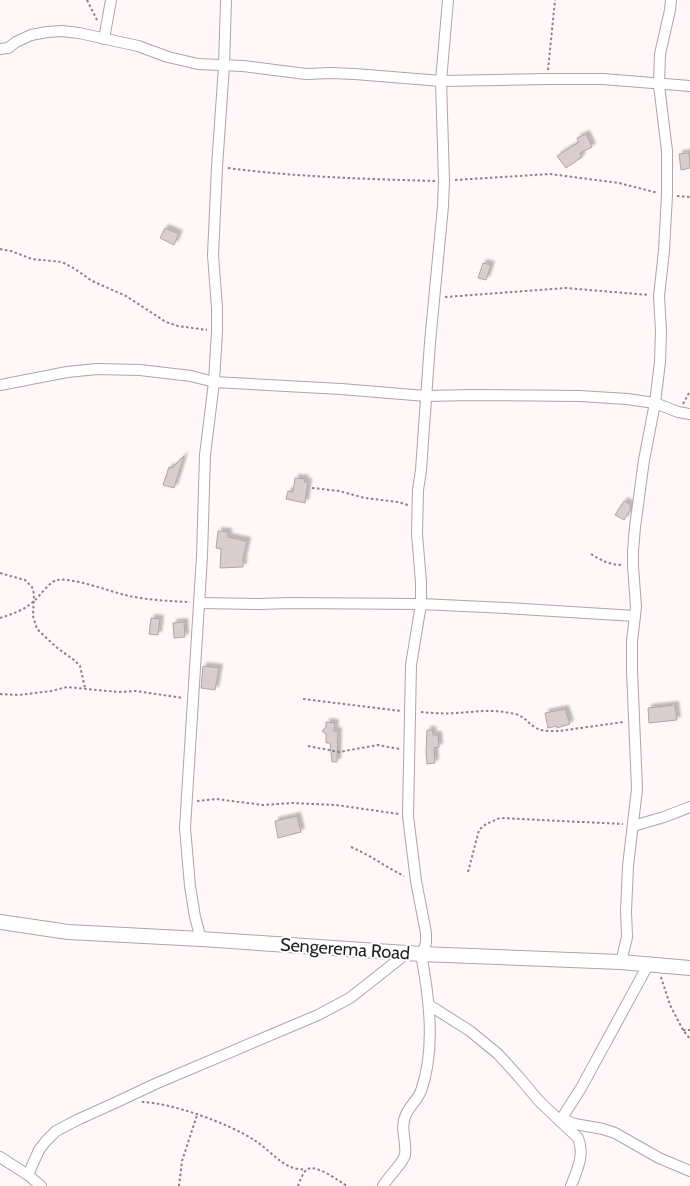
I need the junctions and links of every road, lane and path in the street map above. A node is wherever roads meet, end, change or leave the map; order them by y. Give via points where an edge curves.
1 (88, 0) edge
2 (110, 0) edge
3 (226, 0) edge
4 (448, 0) edge
5 (555, 0) edge
6 (671, 0) edge
7 (104, 37) junction
8 (0, 49) edge
9 (224, 66) junction
10 (547, 79) junction
11 (441, 81) junction
12 (659, 84) junction
13 (690, 86) edge
14 (0, 249) edge
15 (659, 296) junction
16 (433, 298) junction
17 (217, 331) junction
18 (214, 382) junction
19 (0, 384) edge
20 (426, 396) junction
21 (655, 403) junction
22 (690, 414) edge
23 (312, 488) dead end
24 (418, 508) junction
25 (591, 554) dead end
26 (633, 566) junction
27 (0, 573) edge
28 (33, 602) junction
29 (199, 603) junction
30 (420, 604) junction
31 (635, 616) junction
32 (0, 618) edge
33 (85, 688) junction
34 (0, 694) edge
35 (303, 698) dead end
36 (193, 699) junction
37 (410, 712) junction
38 (634, 721) junction
39 (308, 746) dead end
40 (409, 752) junction
41 (186, 801) junction
42 (690, 807) edge
43 (408, 816) junction
44 (633, 826) junction
45 (351, 847) dead end
46 (468, 872) dead end
47 (416, 881) junction
48 (0, 922) edge
49 (201, 939) junction
50 (417, 954) junction
51 (621, 962) junction
52 (653, 965) junction
53 (690, 968) edge
54 (429, 1005) junction
55 (683, 1030) junction
56 (690, 1030) edge
57 (690, 1039) edge
58 (119, 1101) junction
59 (197, 1115) junction
60 (561, 1120) junction
61 (0, 1157) edge
62 (306, 1170) junction
63 (690, 1171) edge
64 (28, 1175) junction
65 (41, 1186) edge
66 (179, 1186) edge
67 (298, 1186) edge
68 (346, 1186) edge
69 (383, 1186) edge
70 (571, 1186) edge

1 - 7 path
2 - 7 street
3 - 9 street
4 - 11 street
5 - 10 path
6 - 12 street via 660,54
7 - 8 street via 47,32 31,35
7 - 9 street via 168,57
9 - 11 street
9 - 17 street via 213,255
10 - 11 street
10 - 12 street
11 - 16 street via 444,181
12 - 13 street
12 - 15 street via 667,151 667,195
14 - 17 path via 32,259 62,262 92,281 126,296 166,322
15 - 16 path via 566,288
15 - 21 street via 660,362
16 - 20 street
17 - 18 street
18 - 19 street via 140,370 97,369
18 - 20 street
18 - 29 street via 205,455
20 - 21 street via 580,396
20 - 24 street
21 - 22 street
21 - 26 street via 644,460
23 - 24 path
24 - 30 street
25 - 26 path via 610,564
26 - 31 street
27 - 28 path via 25,580 32,587
28 - 29 path via 56,580 125,595
28 - 32 path
28 - 33 path via 37,629 80,666
29 - 30 street
29 - 36 street
30 - 31 street
30 - 37 street via 411,665
31 - 38 street via 632,641
33 - 34 path
33 - 36 path
35 - 37 path
36 - 41 street
37 - 38 path via 508,712 523,717 538,729 550,731
37 - 40 street
38 - 44 street via 637,789
39 - 40 path via 339,752 378,745
40 - 43 street
41 - 43 path via 216,799 263,805 336,805
41 - 49 street via 184,828 190,886
42 - 44 street
43 - 47 street
44 - 46 path via 500,818 479,830
44 - 51 street via 628,866 627,937
45 - 47 path
47 - 50 street via 426,933 426,944
48 - 49 main road, Sengerema Road via 68,932
49 - 50 main road, Sengerema Road
50 - 51 main road, Sengerema Road
50 - 54 street
50 - 58 street via 318,1015
51 - 52 main road, Sengerema Road
52 - 53 main road, Sengerema Road
52 - 55 path
52 - 60 street
54 - 60 street via 470,1031 498,1054 539,1101
54 - 69 street via 430,1039 424,1083 404,1117 406,1146 403,1161
55 - 56 path
55 - 57 path
58 - 59 path via 146,1102
58 - 64 street via 56,1131 39,1150
59 - 62 path via 253,1139 284,1164
59 - 66 path via 182,1161
60 - 63 street via 615,1133
60 - 70 street via 581,1145 579,1164
61 - 64 street
62 - 67 path
62 - 68 path via 326,1173
64 - 65 street

